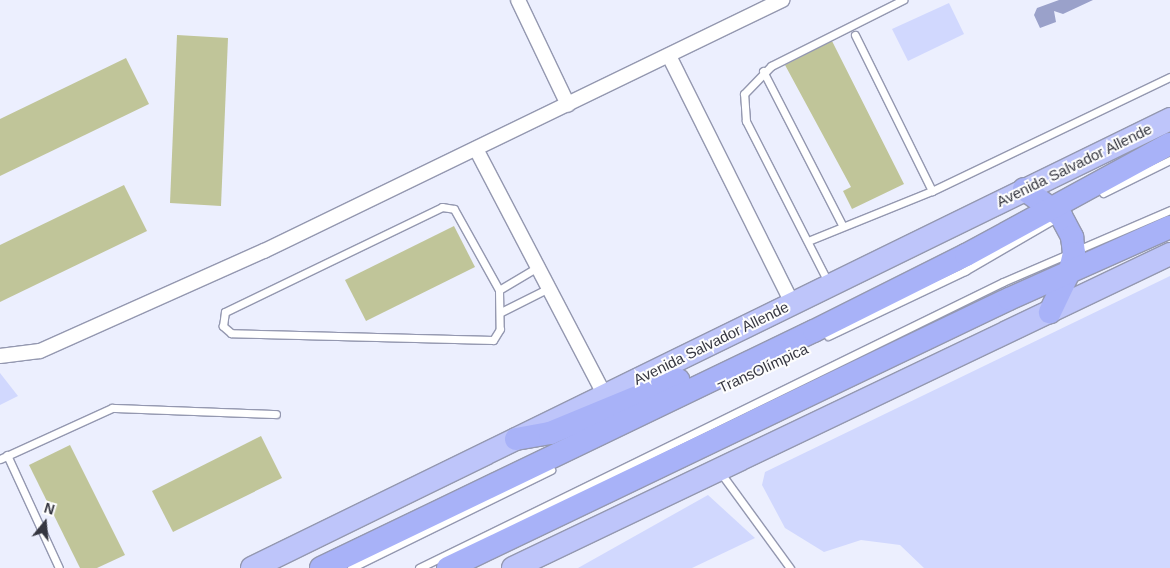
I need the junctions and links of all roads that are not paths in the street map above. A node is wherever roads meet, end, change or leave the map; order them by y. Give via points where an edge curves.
1 (518, 0) edge
2 (782, 0) edge
3 (903, 0) edge
4 (855, 35) dead end
5 (669, 56) junction
6 (763, 71) junction
7 (1170, 77) edge
8 (568, 105) junction
9 (1170, 119) edge
10 (1170, 144) edge
11 (476, 149) junction
12 (1170, 160) edge
13 (1024, 189) junction
14 (932, 191) junction
15 (1096, 196) dead end
16 (1170, 210) edge
17 (1060, 211) junction
18 (842, 225) junction
19 (1170, 227) edge
20 (808, 241) junction
21 (1170, 254) edge
22 (1072, 261) junction
23 (536, 268) junction
24 (829, 285) junction
25 (547, 289) junction
26 (499, 290) junction
27 (792, 303) junction
28 (501, 312) junction
29 (1050, 312) junction
30 (818, 335) junction
31 (0, 356) edge
32 (604, 396) junction
33 (276, 414) dead end
34 (516, 439) junction
35 (4, 457) edge
36 (563, 464) dead end
37 (717, 468) junction
38 (59, 568) edge
39 (252, 568) edge
40 (321, 568) edge
41 (351, 568) edge
42 (419, 568) edge
43 (448, 568) edge
44 (513, 568) edge
45 (790, 568) edge

1 - 8 street
2 - 5 street
3 - 6 lane
4 - 14 lane
5 - 8 street
5 - 27 street
6 - 18 lane
6 - 20 lane via 748,86 743,108
7 - 14 lane
8 - 11 street
9 - 13 main road, Avenida Salvador Allende
10 - 17 highway, Avenida Salvador Allende
11 - 23 street
11 - 31 street via 264,251 40,351
12 - 15 lane
13 - 17 highway
13 - 24 main road, Avenida Salvador Allende
14 - 18 lane
16 - 22 lane, TransOlímpica
17 - 22 highway via 1072,237
17 - 30 highway, Avenida Salvador Allende via 966,255
18 - 20 lane
19 - 22 highway
20 - 24 lane
21 - 29 main road
22 - 29 highway
22 - 42 lane, TransOlímpica via 1003,282
22 - 43 highway
23 - 25 street
23 - 26 lane
24 - 27 main road, Avenida Salvador Allende
25 - 28 lane
25 - 32 street
26 - 28 lane
26 - 28 lane via 454,209 447,206 225,312 222,322 231,333 493,340 500,329
27 - 32 main road, Avenida Salvador Allende
29 - 37 main road
30 - 34 highway via 792,333 550,433
30 - 40 highway, Avenida Salvador Allende
32 - 34 main road, Avenida Salvador Allende
33 - 35 lane via 112,408
34 - 39 main road, Avenida Salvador Allende
35 - 38 lane
36 - 41 lane
37 - 44 main road
37 - 45 lane

